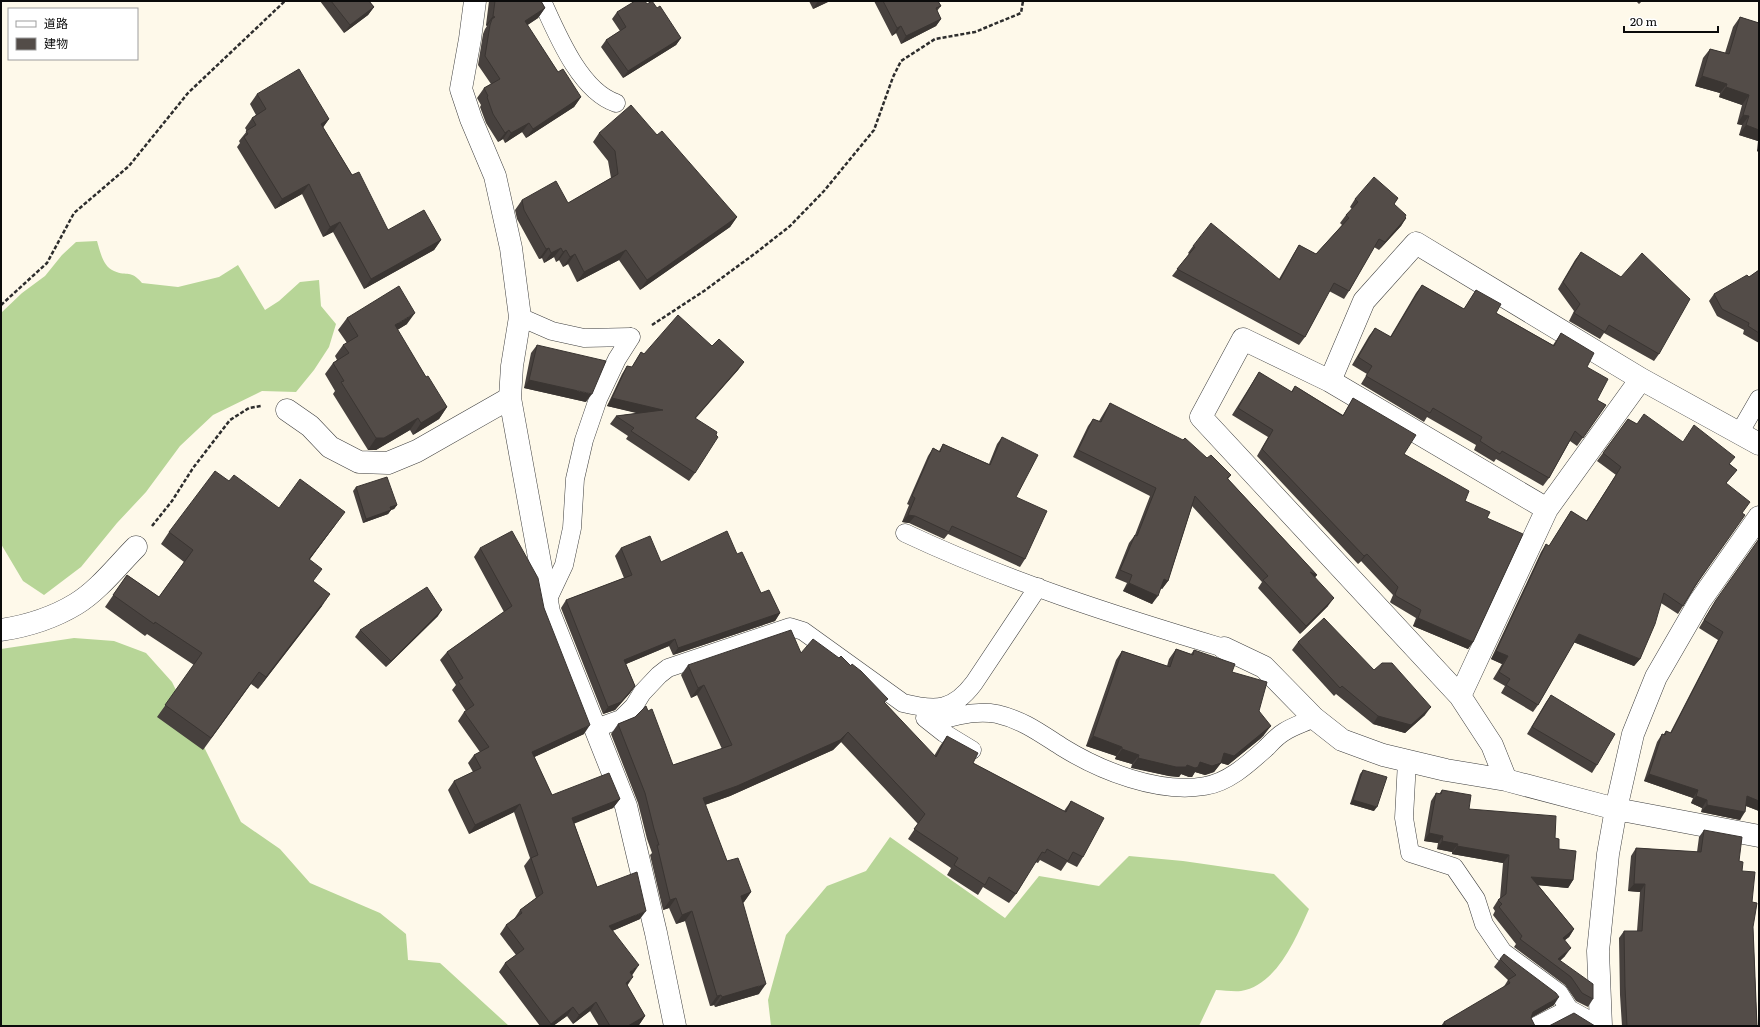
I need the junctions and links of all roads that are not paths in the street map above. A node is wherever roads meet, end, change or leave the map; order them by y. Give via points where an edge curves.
1 (475, 1) edge
2 (542, 1) edge
3 (616, 103) dead end
4 (520, 317) junction
5 (1641, 379) junction
6 (1330, 381) junction
7 (510, 398) junction
8 (1759, 399) edge
9 (287, 410) road end
10 (1740, 432) junction
11 (1759, 444) edge
12 (1547, 509) junction
13 (1759, 517) edge
14 (904, 533) dead end
15 (136, 547) road end
16 (1038, 587) junction
17 (547, 601) junction
18 (1, 630) edge
19 (1224, 648) joint
20 (1460, 696) junction
21 (918, 707) junction
22 (1314, 718) junction
23 (932, 723) junction
24 (596, 728) junction
25 (972, 750) edge
26 (1407, 761) junction
27 (1506, 780) junction
28 (1616, 809) junction
29 (1759, 836) edge
30 (1569, 1010) junction
31 (675, 1026) edge
32 (1536, 1026) edge
33 (1601, 1026) edge

1 - 4 street via 461,89 495,176 511,248
2 - 3 lane via 570,58 590,85 608,100
4 - 7 street
4 - 17 lane via 552,331 584,338 631,337 617,359 598,399 584,440 576,479 572,528 564,565
5 - 6 street via 1416,243 1364,301
5 - 10 street
5 - 12 street
6 - 12 street
6 - 20 street via 1243,339 1201,417
7 - 9 street via 417,451 388,463 359,462 330,447 310,426
7 - 17 street
8 - 10 lane
10 - 11 street
12 - 20 street
13 - 28 street via 1700,601 1656,677 1633,734
14 - 16 lane
15 - 18 street via 77,603 48,618
16 - 19 lane via 1144,625
16 - 21 lane via 964,697 952,705
17 - 24 street via 549,612
19 - 22 street via 1264,667
20 - 27 street via 1492,745
21 - 23 lane via 921,715
21 - 24 lane via 903,703 803,631 790,627 668,668 650,684 621,719
22 - 23 lane via 1283,732 1239,770 1222,781 1181,788 1115,774 1064,748 1021,721 996,714 978,713
22 - 26 street via 1342,740
23 - 25 lane
24 - 31 street via 626,806
26 - 27 street
26 - 30 lane via 1404,818 1410,853 1454,867 1476,899 1484,924 1503,952 1559,993
27 - 28 street
28 - 29 street
28 - 33 street via 1608,854 1598,951
30 - 32 lane
30 - 33 lane

